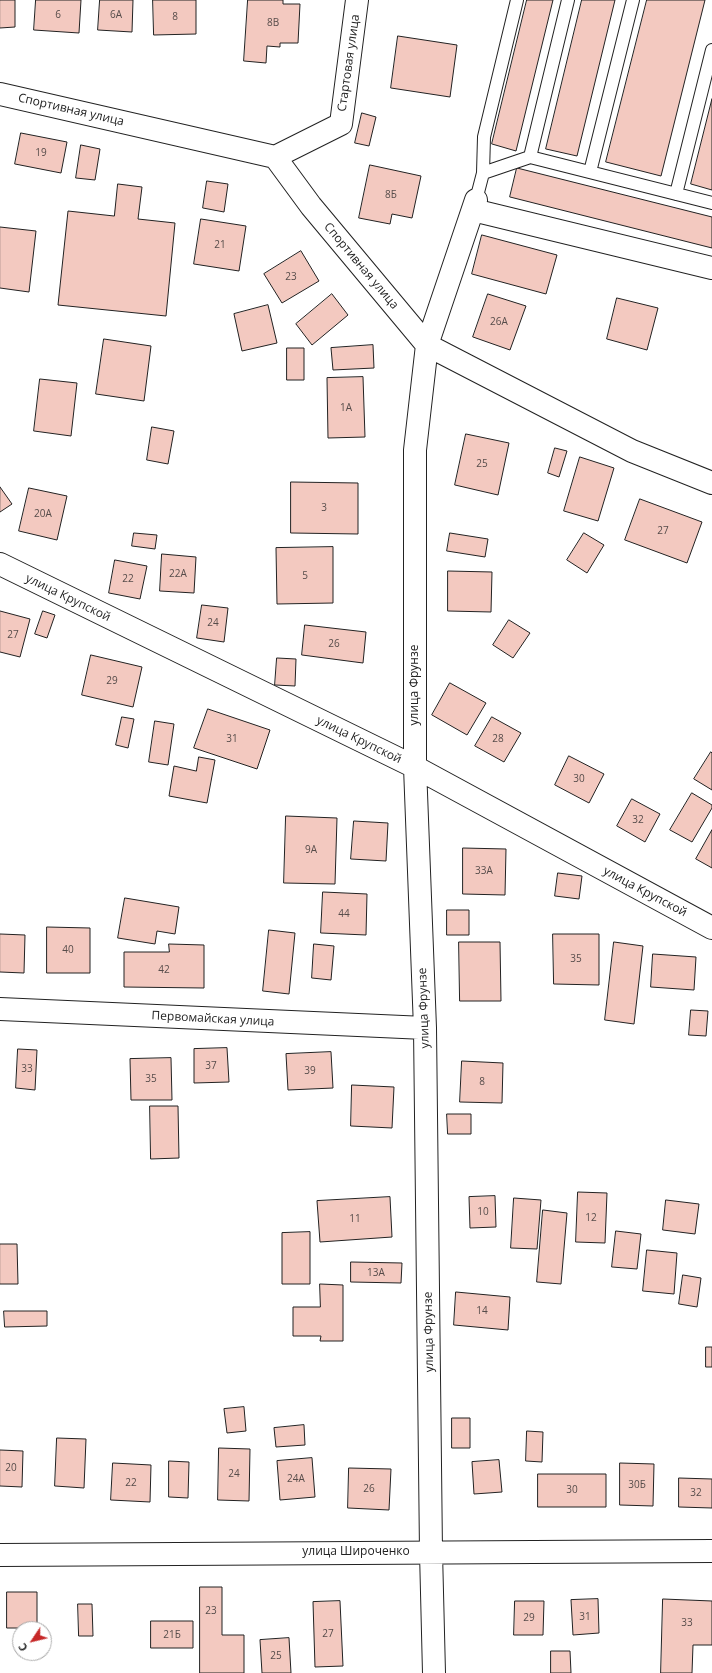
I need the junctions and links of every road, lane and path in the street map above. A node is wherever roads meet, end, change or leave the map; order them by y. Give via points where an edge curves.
1 (358, 0) edge
2 (517, 0) edge
3 (568, 0) edge
4 (633, 0) edge
5 (712, 50) edge
6 (0, 94) edge
7 (275, 157) junction
8 (530, 157) junction
9 (590, 172) junction
10 (483, 173) junction
11 (676, 194) junction
12 (712, 203) edge
13 (475, 205) junction
14 (712, 268) edge
15 (427, 345) junction
16 (712, 483) edge
17 (0, 564) edge
18 (415, 767) junction
19 (712, 928) edge
20 (0, 1009) edge
21 (426, 1028) junction
22 (712, 1551) edge
23 (431, 1552) junction
24 (0, 1555) edge
25 (434, 1673) edge

1 - 7 street, Стартовая улица via 341,124
2 - 10 lane via 484,137
3 - 8 lane
4 - 9 lane
5 - 11 lane
6 - 7 street, Спортивная улица
7 - 15 street, Спортивная улица via 311,206
8 - 9 lane
8 - 10 lane
9 - 11 lane
10 - 13 lane
11 - 12 lane
13 - 14 street
13 - 15 street, улица Фрунзе
15 - 16 street, Спортивная улица via 632,451
15 - 18 street, улица Фрунзе via 415,450
17 - 18 street, улица Крупской
18 - 19 street, улица Крупской
18 - 21 street, улица Фрунзе
20 - 21 street, Первомайская улица
21 - 23 street, улица Фрунзе
22 - 23 street, улица Широченко
23 - 24 street, улица Широченко
23 - 25 street, улица Фрунзе

